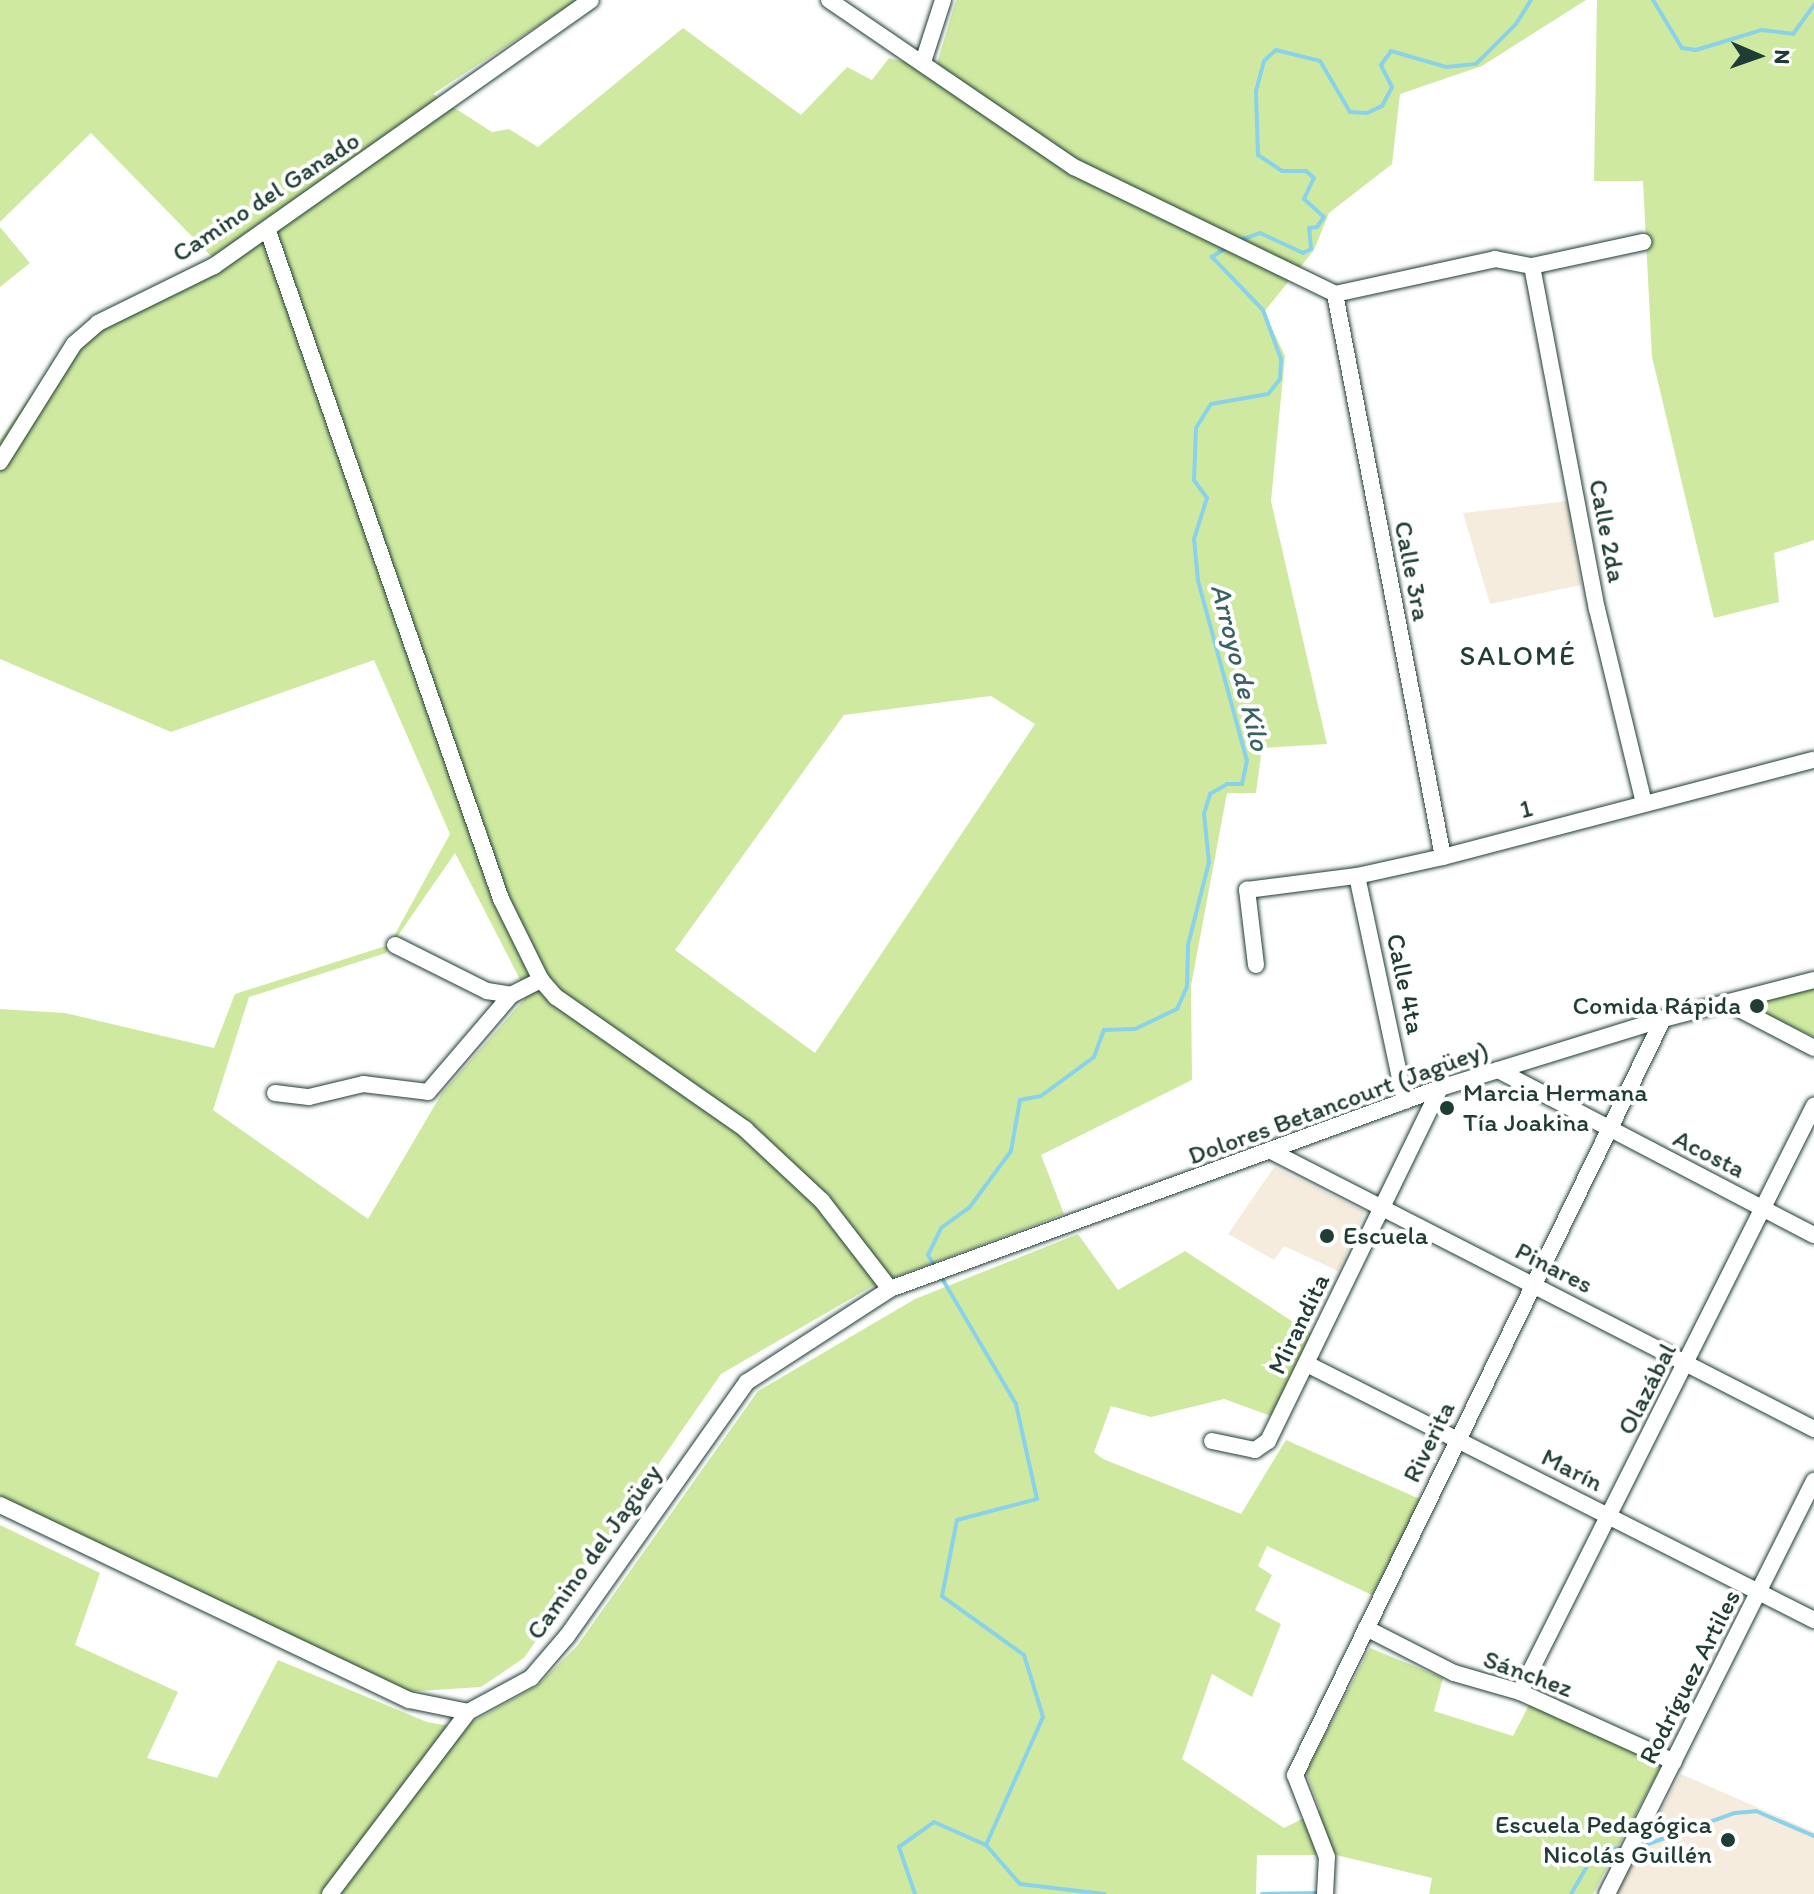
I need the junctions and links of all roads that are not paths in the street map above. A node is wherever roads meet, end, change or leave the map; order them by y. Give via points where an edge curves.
1 (591, 0) edge
2 (829, 0) edge
3 (943, 0) edge
4 (923, 62) junction
5 (268, 231) junction
6 (1643, 242) dead end
7 (1532, 266) junction
8 (1335, 294) junction
9 (0, 462) edge
10 (1814, 760) edge
11 (1644, 803) junction
12 (1443, 857) junction
13 (1357, 876) junction
14 (395, 945) dead end
15 (1256, 965) dead end
16 (541, 980) junction
17 (1814, 980) edge
18 (511, 995) junction
19 (1728, 1003) junction
20 (1663, 1019) junction
21 (1814, 1048) edge
22 (1498, 1070) junction
23 (1440, 1088) junction
24 (275, 1093) dead end
25 (1405, 1101) junction
26 (1814, 1106) edge
27 (1607, 1128) junction
28 (1273, 1152) junction
29 (1382, 1209) junction
30 (1762, 1209) junction
31 (1814, 1235) edge
32 (929, 1275) joint
33 (1532, 1283) junction
34 (890, 1289) junction
35 (1307, 1364) junction
36 (1687, 1364) junction
37 (1814, 1429) edge
38 (1458, 1438) junction
39 (1212, 1441) dead end
40 (1814, 1481) edge
41 (0, 1505) edge
42 (1610, 1516) junction
43 (1760, 1592) junction
44 (1814, 1620) edge
45 (1366, 1628) junction
46 (1520, 1692) junction
47 (468, 1712) junction
48 (1674, 1762) junction
49 (330, 1894) edge
50 (1325, 1894) edge
51 (1607, 1894) edge

1 - 5 street, Camino del Ganado
2 - 4 street
3 - 4 street
4 - 8 street via 1074,167
5 - 9 street, Camino del Ganado via 214,266 98,323 74,344
5 - 16 street via 501,899
6 - 7 street
7 - 8 street via 1495,259
7 - 11 street, Calle 2da via 1597,609
8 - 12 street, Calle 3ra
10 - 11 street, 1
11 - 12 street, 1
12 - 13 street, 1
13 - 15 street, 1 via 1247,890
13 - 25 street, Calle 4ta
14 - 18 street via 487,991
16 - 18 street
16 - 34 street via 556,997 745,1129 822,1201
17 - 19 street, Dolores Betancourt (Jagüey)
18 - 24 street via 428,1092 363,1084 309,1097
19 - 20 street, Dolores Betancourt (Jagüey)
19 - 21 street
20 - 22 street, Dolores Betancourt (Jagüey)
20 - 27 street, Riverita
22 - 23 street, Dolores Betancourt (Jagüey)
22 - 27 street, Acosta
23 - 25 street, Dolores Betancourt (Jagüey)
23 - 29 street, Mirandita
25 - 28 street, Dolores Betancourt (Jagüey)
26 - 30 street, Olazábal
27 - 30 street, Acosta
27 - 33 street, Riverita
28 - 29 street, Pinares
28 - 32 street, Dolores Betancourt (Jagüey)
29 - 33 street, Pinares
29 - 35 street, Mirandita
30 - 31 street, Acosta
30 - 36 street, Olazábal
32 - 34 street, Camino del Jagüey
33 - 36 street, Pinares
33 - 38 street, Riverita
34 - 47 street, Camino del Jagüey via 747,1382 567,1636 531,1678
35 - 38 street, Marín
35 - 39 street, Mirandita via 1268,1441 1255,1450
36 - 37 street, Pinares
36 - 42 street, Olazábal
38 - 42 street, Marín
38 - 45 street, Riverita
40 - 43 street, Rodríguez Artiles
41 - 47 street via 409,1700
42 - 43 street, Marín
42 - 46 street, Olazábal
43 - 44 street, Marín
43 - 48 street, Rodríguez Artiles
45 - 46 street, Sánchez via 1454,1673
45 - 50 street, Riverita via 1295,1775 1327,1857
46 - 48 street, Sánchez
47 - 49 street, Camino del Jagüey
48 - 51 street, Rodríguez Artiles

